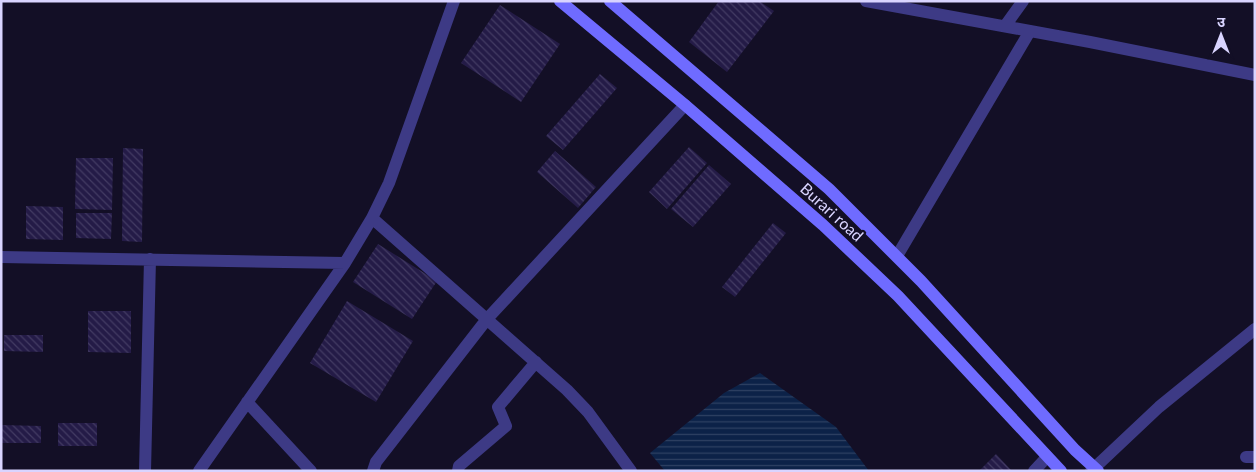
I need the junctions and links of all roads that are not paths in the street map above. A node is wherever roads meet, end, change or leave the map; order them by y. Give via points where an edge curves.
1 (454, 1) edge
2 (560, 1) edge
3 (610, 1) edge
4 (866, 1) edge
5 (1023, 1) edge
6 (1005, 26) junction
7 (1030, 31) junction
8 (1255, 75) edge
9 (684, 105) junction
10 (372, 218) junction
11 (897, 256) junction
12 (1, 257) edge
13 (150, 259) junction
14 (345, 263) junction
15 (487, 319) junction
16 (1255, 329) edge
17 (536, 362) junction
18 (247, 402) junction
19 (1047, 457) junction
20 (1095, 470) edge
21 (145, 471) edge
22 (199, 471) edge
23 (311, 471) edge
24 (373, 471) edge
25 (458, 471) edge
26 (631, 471) edge
27 (1034, 471) edge
28 (1060, 471) edge

1 - 10 street via 389,183
2 - 9 main road, Burari road
3 - 11 main road, Burari road via 829,189
4 - 6 street
5 - 6 street
6 - 7 street
7 - 8 street
7 - 11 street
9 - 15 street
9 - 19 main road, Burari road via 823,225 898,296
10 - 14 street
10 - 15 street
11 - 20 main road, Burari road
12 - 13 street
13 - 14 street
13 - 21 street
14 - 18 street
15 - 17 street
15 - 24 street via 376,462
16 - 20 street via 1159,407
17 - 25 street via 498,407 506,426 458,466
17 - 26 street via 588,412
18 - 22 street
18 - 23 street
19 - 27 street
19 - 28 main road, Burari road

